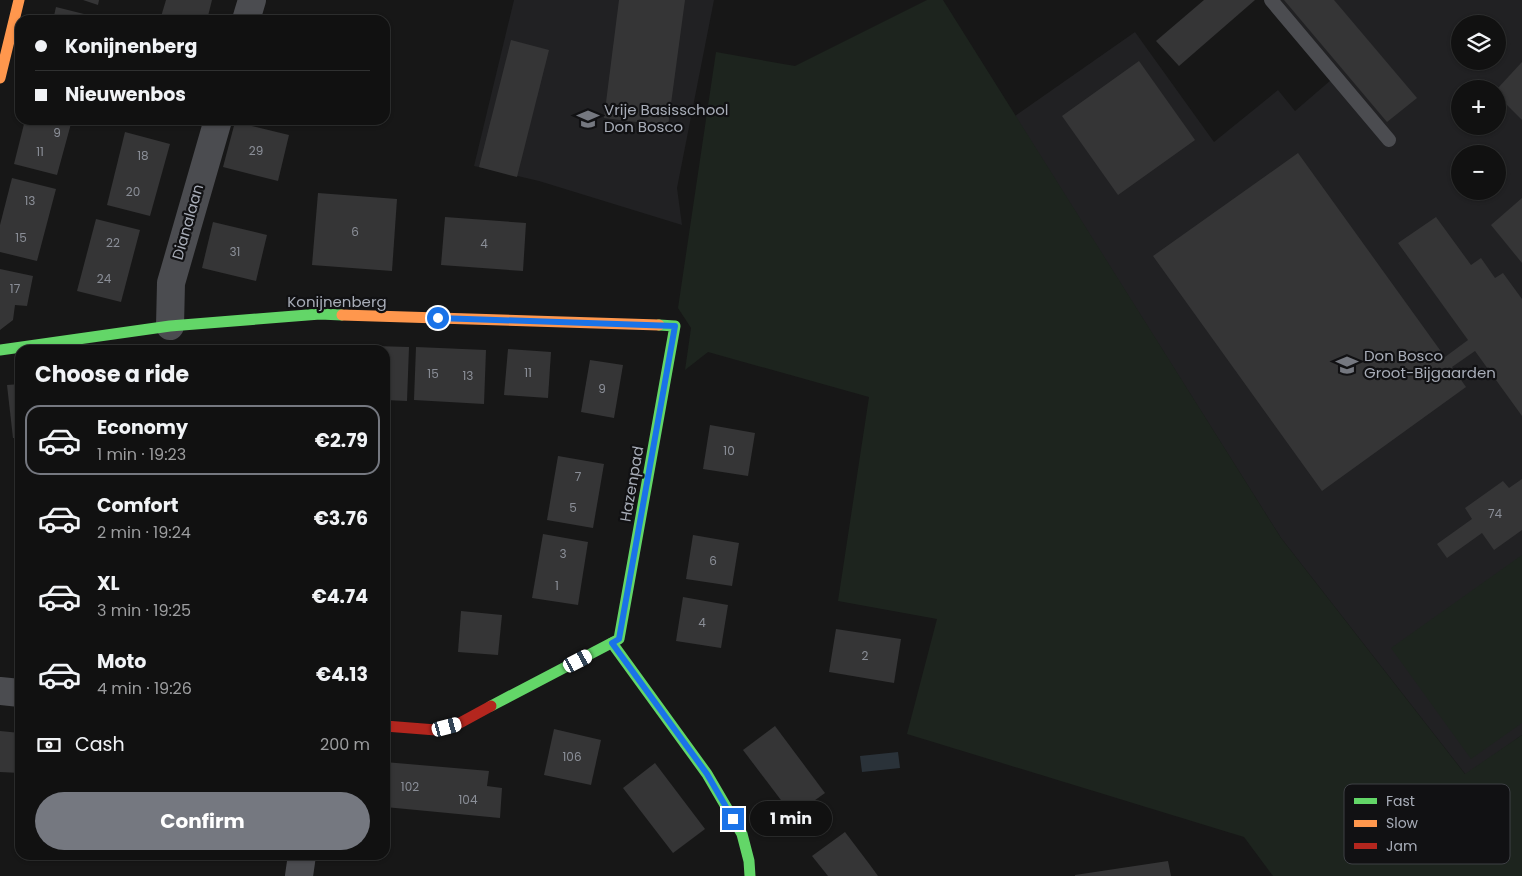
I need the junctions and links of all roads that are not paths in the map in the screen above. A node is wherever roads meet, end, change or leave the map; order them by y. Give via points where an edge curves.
1 (19, 0) edge
2 (252, 0) edge
3 (1271, 0) edge
4 (15, 15) edge
5 (248, 15) edge
6 (15, 16) edge
7 (0, 78) edge
8 (217, 125) edge
9 (1389, 140) dead end
10 (170, 326) junction
11 (675, 326) joint
12 (35, 345) edge
13 (15, 348) edge
14 (0, 350) edge
15 (612, 643) junction
16 (0, 691) edge
17 (15, 692) edge
18 (390, 726) edge
19 (301, 860) edge
20 (299, 876) edge
21 (750, 876) edge

1 - 4 street
2 - 5 street
3 - 9 lane
6 - 7 street
8 - 10 street, Dianalaan via 171,283
10 - 11 street, Konijnenberg via 320,314
10 - 12 street, Konijnenberg
11 - 15 street, Hazenpad via 619,639
13 - 14 street, Konijnenberg
15 - 18 street via 458,724 436,730
15 - 21 street via 707,774 742,834
16 - 17 street
19 - 20 street

